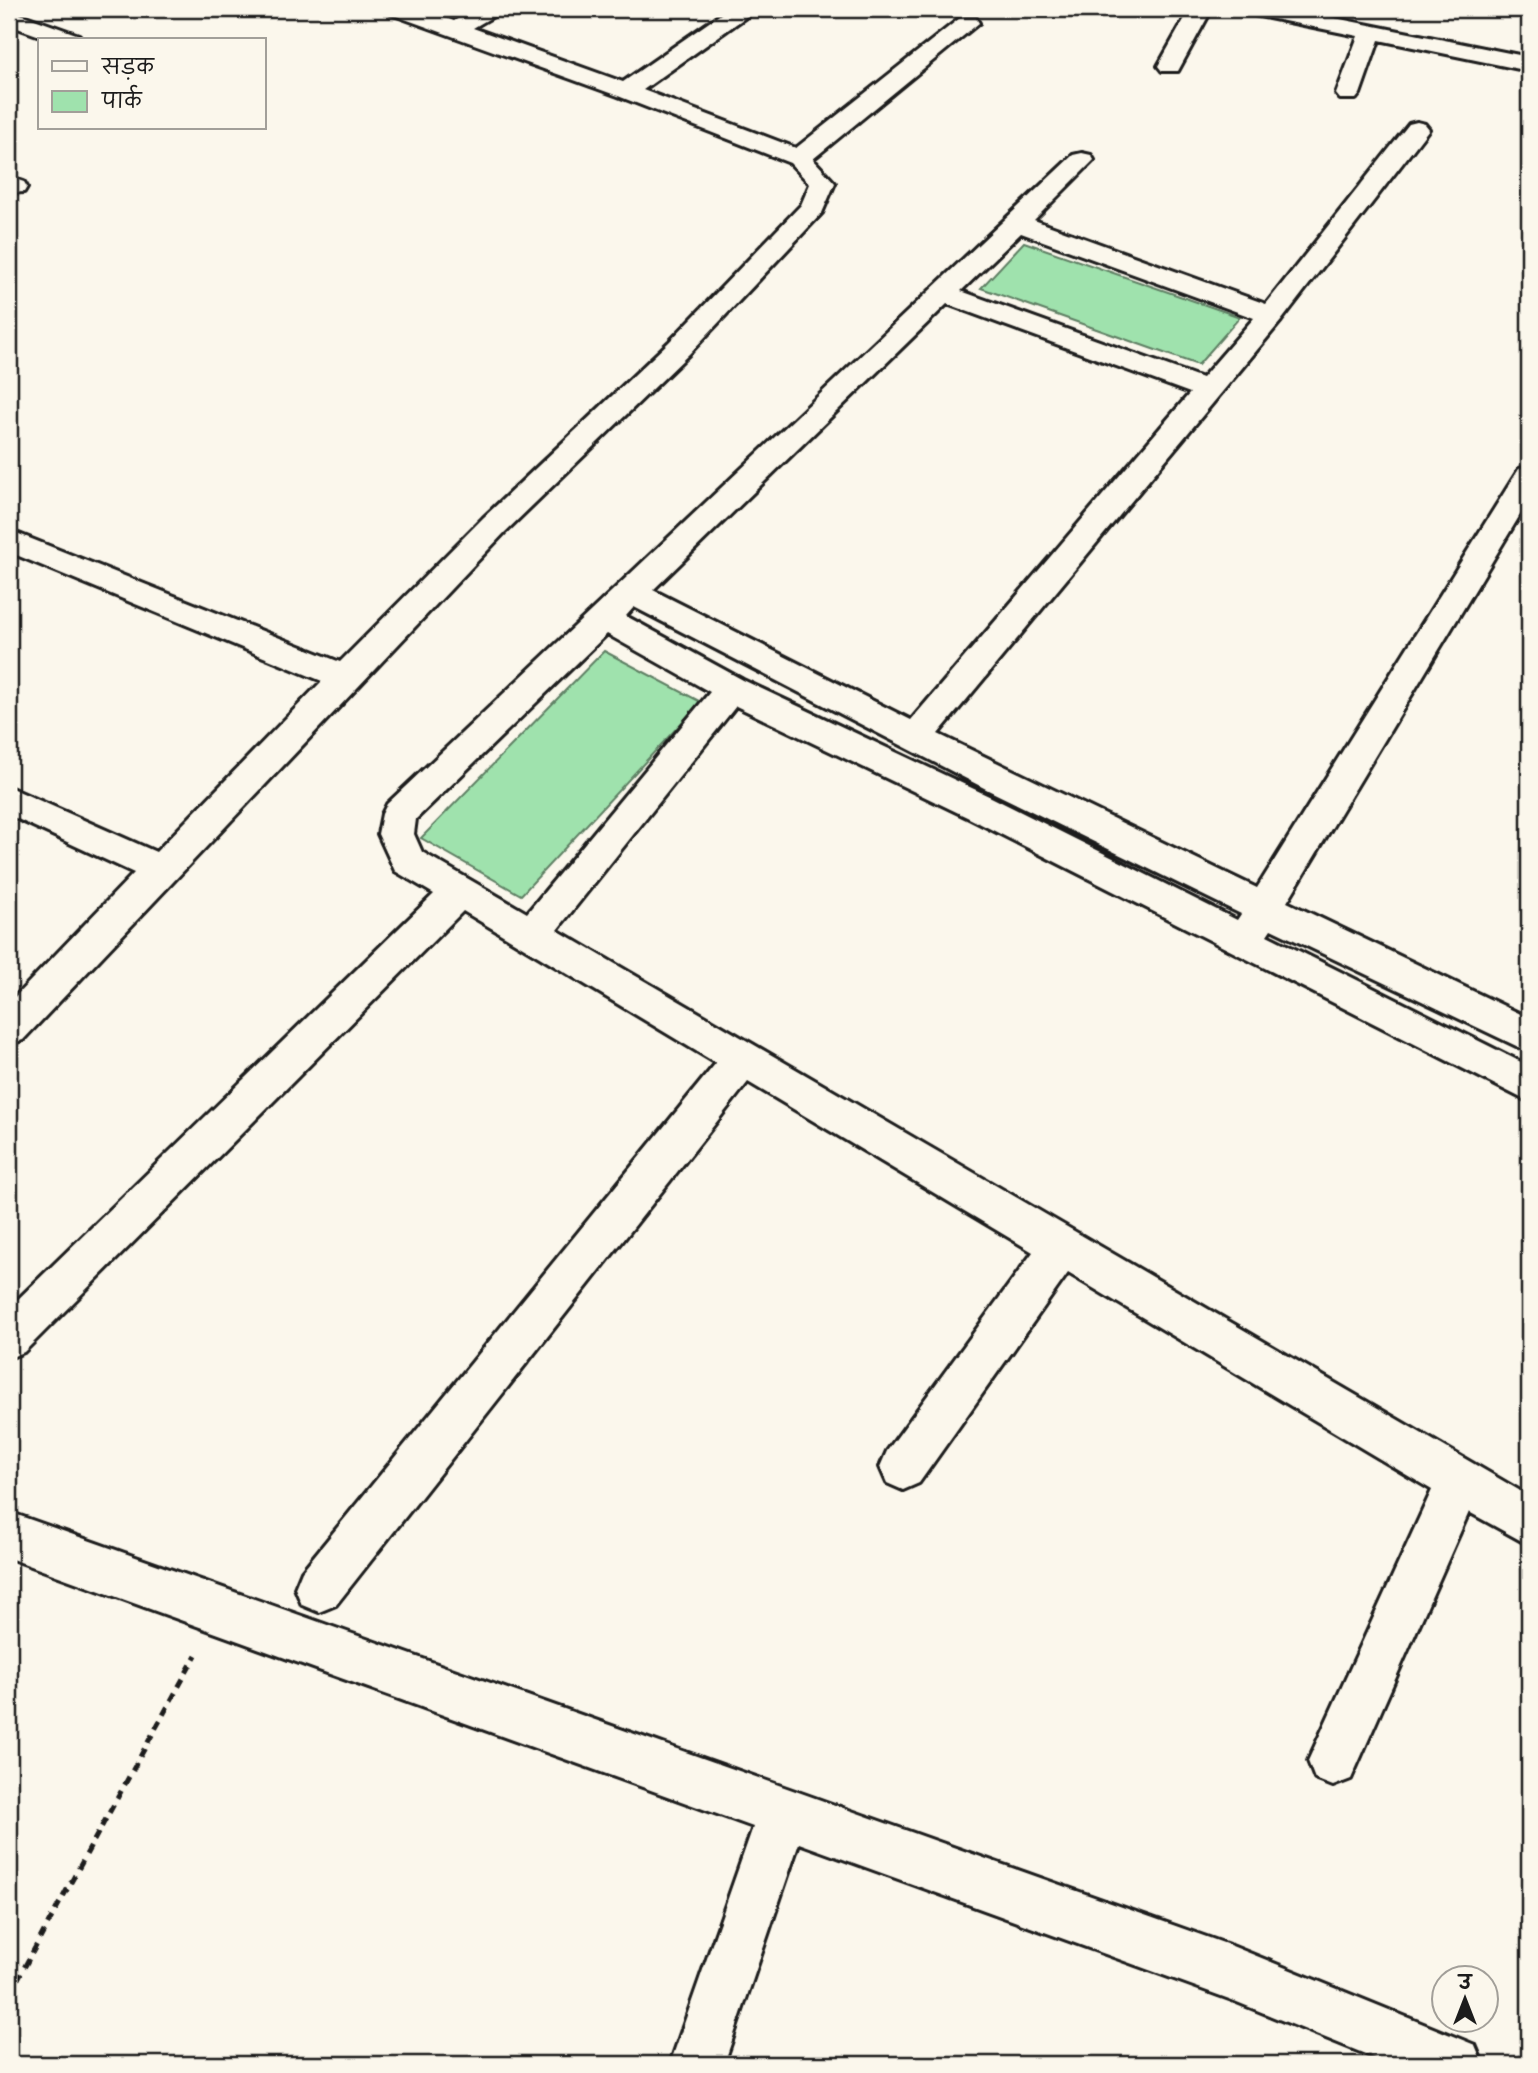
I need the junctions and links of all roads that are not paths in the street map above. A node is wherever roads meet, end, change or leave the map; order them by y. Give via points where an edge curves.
1 (399, 9) edge
2 (489, 9) edge
3 (742, 9) edge
4 (1201, 9) edge
5 (1259, 9) edge
6 (9, 17) edge
7 (968, 23) dead end
8 (455, 30) junction
9 (1371, 31) junction
10 (66, 38) edge
11 (1529, 64) edge
12 (1170, 66) dead end
13 (626, 91) junction
14 (1348, 94) dead end
15 (1417, 129) dead end
16 (799, 158) junction
17 (1082, 160) dead end
18 (1016, 222) junction
19 (941, 293) junction
20 (1271, 315) junction
21 (1207, 390) junction
22 (1529, 476) edge
23 (9, 540) edge
24 (617, 605) junction
25 (345, 677) junction
26 (818, 687) junction
27 (731, 689) junction
28 (788, 717) junction
29 (915, 738) junction
30 (9, 800) edge
31 (159, 869) junction
32 (460, 891) junction
33 (1264, 907) junction
34 (532, 934) junction
35 (1245, 941) junction
36 (9, 1028) edge
37 (1529, 1036) edge
38 (743, 1059) junction
39 (1529, 1085) edge
40 (1062, 1247) junction
41 (9, 1337) edge
42 (903, 1467) dead end
43 (1460, 1480) junction
44 (1529, 1522) edge
45 (9, 1535) edge
46 (319, 1588) dead end
47 (1333, 1761) dead end
48 (783, 1814) junction
49 (696, 2064) edge
50 (1456, 2064) edge

1 - 8 street
2 - 8 street
3 - 13 street
4 - 12 street
5 - 9 street
6 - 10 street
7 - 16 street
8 - 13 street
9 - 11 street
9 - 14 street
13 - 16 street
15 - 20 street
16 - 25 street via 823,183 813,208 680,348 495,524
17 - 18 street
18 - 19 street
18 - 20 street
19 - 21 street
19 - 24 street
20 - 21 street
21 - 29 street
22 - 33 street
23 - 25 street
24 - 26 street
24 - 27 street
24 - 32 street via 399,814 396,834 408,861
25 - 31 street
26 - 28 street
26 - 29 street
27 - 28 street
27 - 34 street
28 - 35 street
29 - 33 street
30 - 31 street
31 - 36 street
32 - 34 street
32 - 41 street
33 - 35 street
33 - 37 street
34 - 38 street
35 - 39 street
38 - 40 street
38 - 46 street
40 - 42 street
40 - 43 street
43 - 44 street
43 - 47 street
45 - 48 street
48 - 49 street
48 - 50 street via 1232,1973

